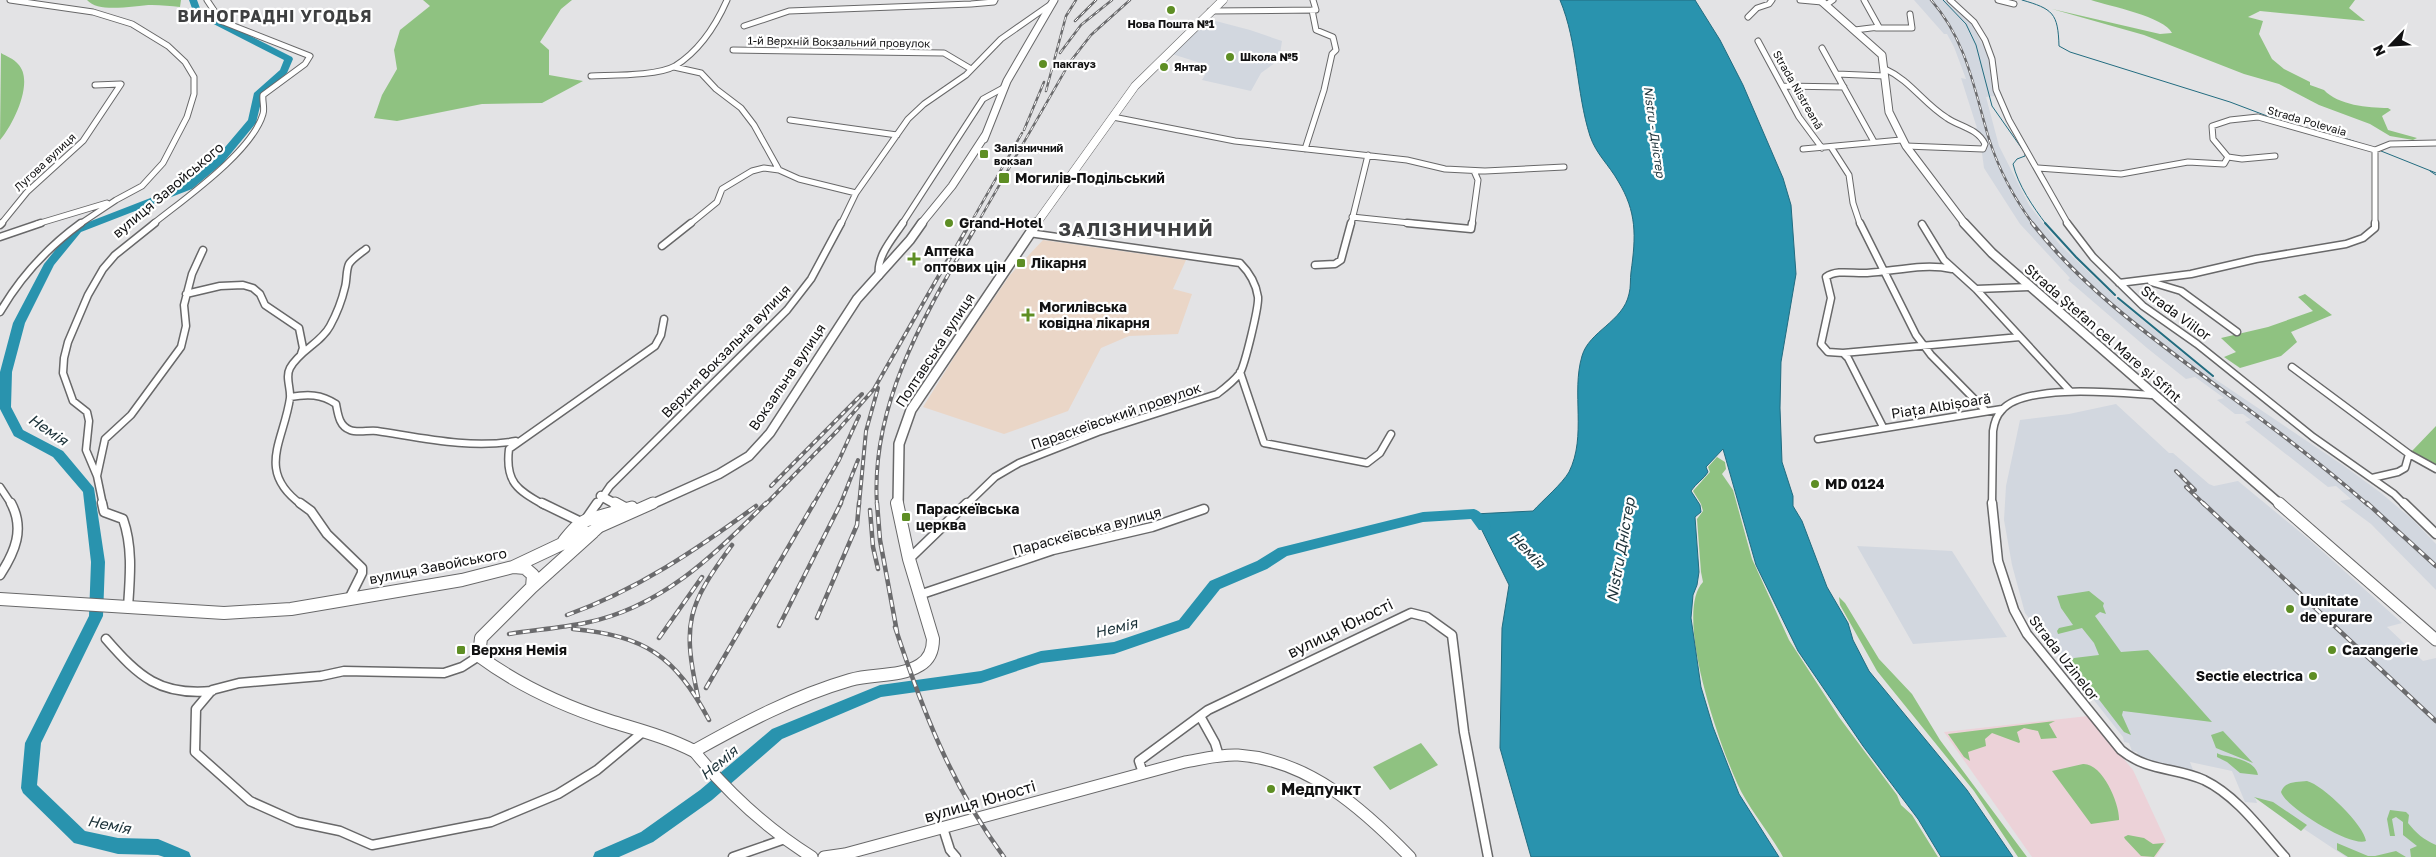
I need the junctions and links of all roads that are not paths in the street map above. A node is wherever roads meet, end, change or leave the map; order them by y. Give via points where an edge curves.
1 (10, 0) edge
2 (207, 0) edge
3 (727, 0) edge
4 (995, 0) edge
5 (1223, 0) edge
6 (1313, 0) edge
7 (1772, 0) edge
8 (1800, 0) edge
9 (1864, 0) edge
10 (1950, 0) edge
11 (1998, 0) edge
12 (1053, 2) edge
13 (1825, 2) edge
14 (2014, 4) dead end
15 (1314, 10) junction
16 (1210, 11) junction
17 (1910, 14) dead end
18 (1748, 17) dead end
19 (1025, 22) junction
20 (1039, 24) junction
21 (744, 26) dead end
22 (1876, 28) junction
23 (1855, 30) junction
24 (1758, 42) dead end
25 (1822, 48) dead end
26 (733, 50) dead end
27 (674, 67) junction
28 (971, 69) junction
29 (1885, 73) junction
30 (1837, 74) junction
31 (590, 76) dead end
32 (95, 85) dead end
33 (1783, 86) junction
34 (1005, 87) junction
35 (1844, 87) junction
36 (1112, 117) junction
37 (790, 120) dead end
38 (897, 135) junction
39 (1873, 140) junction
40 (1904, 143) junction
41 (2436, 143) edge
42 (1831, 147) junction
43 (1803, 148) dead end
44 (1822, 148) junction
45 (1305, 149) junction
46 (2375, 150) junction
47 (1368, 155) junction
48 (2275, 156) dead end
49 (2228, 157) junction
50 (1564, 167) dead end
51 (2038, 168) junction
52 (779, 170) junction
53 (1474, 171) junction
54 (856, 193) junction
55 (113, 201) junction
56 (1352, 217) junction
57 (1922, 224) dead end
58 (0, 225) edge
59 (1029, 233) junction
60 (0, 237) edge
61 (662, 246) dead end
62 (366, 249) dead end
63 (203, 250) dead end
64 (1315, 265) dead end
65 (1952, 268) junction
66 (1883, 271) junction
67 (878, 276) junction
68 (2143, 280) junction
69 (2119, 283) junction
70 (2029, 287) junction
71 (1976, 289) junction
72 (186, 294) junction
73 (0, 312) edge
74 (664, 319) dead end
75 (2237, 332) dead end
76 (2020, 337) junction
77 (1924, 346) junction
78 (1842, 353) junction
79 (301, 354) junction
80 (2292, 367) dead end
81 (1240, 372) junction
82 (2070, 390) junction
83 (2153, 395) junction
84 (290, 397) junction
85 (2002, 408) junction
86 (1985, 410) junction
87 (1884, 427) junction
88 (1391, 434) dead end
89 (1818, 439) dead end
90 (519, 440) junction
91 (2409, 454) junction
92 (2436, 469) edge
93 (97, 476) junction
94 (2372, 478) junction
95 (0, 487) edge
96 (601, 496) junction
97 (652, 502) junction
98 (626, 509) junction
99 (1204, 509) dead end
100 (585, 527) junction
101 (2436, 534) edge
102 (569, 554) junction
103 (908, 559) junction
104 (513, 567) junction
105 (0, 575) edge
106 (532, 587) junction
107 (919, 595) junction
108 (0, 599) edge
109 (349, 599) junction
110 (128, 607) junction
111 (106, 639) dead end
112 (2436, 640) edge
113 (479, 656) junction
114 (212, 690) junction
115 (1200, 716) junction
116 (644, 731) junction
117 (694, 751) junction
118 (1219, 756) junction
119 (1144, 773) junction
120 (728, 792) joint
121 (943, 828) junction
122 (782, 840) junction
123 (733, 857) edge
124 (812, 857) edge
125 (824, 857) edge
126 (956, 857) edge
127 (1410, 857) edge
128 (1488, 857) edge
129 (2285, 857) edge

1 - 55 street via 93,11 121,19 157,36 184,59 193,74 195,95 170,156 141,186
2 - 93 street, вулиця Завойського via 220,21 310,56 305,64 264,95 264,112 252,137 206,181 115,255 88,295 68,342 64,373 73,401 86,412 89,421 86,450
3 - 27 street via 700,46
4 - 21 street via 971,4 789,10
5 - 16 highway, Полтавська вулиця
6 - 15 street
7 - 18 street
8 - 13 street
9 - 22 street via 1878,22 1879,27
10 - 51 street, Strada Viilor via 1974,22 1984,40 1992,58 2000,99 2014,130
11 - 14 street
12 - 19 street, Верхня Вокзальна вулиця
12 - 20 main road, Вокзальна вулиця
13 - 23 main road, Strada Ştefan cel Mare şi Sfînt
15 - 16 street
15 - 45 street via 1316,30 1333,37 1336,50 1332,54
16 - 36 highway, Полтавська вулиця via 1135,86
17 - 22 street via 1912,28
19 - 20 street
19 - 28 street, Верхня Вокзальна вулиця via 1001,39
20 - 34 main road, Вокзальна вулиця
22 - 23 street
23 - 29 main road, Strada Ştefan cel Mare şi Sfînt via 1882,55
24 - 33 street, Strada Nistreană
25 - 30 street
26 - 28 street, 1-й Верхній Вокзальний провулок via 944,53
27 - 31 street via 639,74
27 - 52 street via 701,73 741,108 754,124
28 - 38 street, Верхня Вокзальна вулиця via 924,104
29 - 30 street
29 - 40 main road, Strada Ştefan cel Mare şi Sfînt via 1889,112
29 - 40 street via 1898,74 1944,117 1982,137 1985,144 1982,150
30 - 35 street
32 - 58 street, Лугова вулиця via 121,84 80,145 38,180
33 - 35 street
33 - 44 street, Strada Nistreană via 1803,123
34 - 67 main road, Вокзальна вулиця via 980,149 962,178
34 - 67 street, Вокзальна вулиця via 983,99 882,255
35 - 39 street
36 - 45 street via 1235,141
36 - 59 highway, Полтавська вулиця
37 - 38 street
38 - 54 street, Верхня Вокзальна вулиця
39 - 40 street
39 - 42 street
40 - 70 main road, Strada Ştefan cel Mare şi Sfînt via 1972,233
41 - 46 street via 2390,144
42 - 44 street
42 - 66 street via 1849,175 1853,202 1863,232
43 - 44 street
45 - 47 street
46 - 49 street, Strada Polevaia via 2249,117 2212,126 2214,139
46 - 68 street via 2375,228 2363,238 2216,270
47 - 53 street via 1408,160 1451,171
47 - 56 street via 1363,186
48 - 49 street
49 - 51 street via 2223,164 2188,162 2127,174
50 - 53 street
51 - 69 street, Strada Viilor via 2040,177 2074,233
52 - 54 street via 799,179
52 - 61 street via 764,168 752,171 722,189 716,202
53 - 56 street via 1478,180 1471,229
54 - 96 street, Верхня Вокзальна вулиця via 827,252 787,310
55 - 60 street
55 - 73 street via 71,229 34,263
56 - 64 street via 1341,260 1335,264
57 - 65 street
59 - 81 street via 1240,263 1251,274 1258,298
59 - 103 highway, Полтавська вулиця via 911,410 899,444 896,471 897,501
62 - 79 street, вулиця Завойського via 349,264 345,288 332,325
63 - 72 street, вулиця Завойського
65 - 66 street via 1936,266
65 - 71 street
66 - 77 street
66 - 78 street via 1827,275 1831,298 1821,344 1828,352
67 - 97 main road, Вокзальна вулиця via 857,298 770,433 749,456 719,474
68 - 69 street
68 - 75 street, Strada Viilor via 2181,290
69 - 94 street, Strada Viilor via 2143,306
70 - 71 street
70 - 83 main road, Strada Ştefan cel Mare şi Sfînt
71 - 76 street
72 - 79 street via 241,284 252,286 262,294 265,305 299,328
72 - 93 street, вулиця Завойського via 186,326 181,347 131,415 106,439
74 - 90 street via 655,346
76 - 77 street
76 - 82 street
77 - 78 street
77 - 86 street
78 - 87 street, Piața Albișoară via 1848,358
79 - 84 street, вулиця Завойського via 288,375
80 - 91 street
81 - 88 street via 1264,443 1366,464 1380,453
81 - 103 street, Параскеївський провулок via 1217,394 1098,432 995,477
82 - 83 street
82 - 85 street via 2013,402
83 - 112 main road, Strada Ştefan cel Mare şi Sfînt
84 - 90 street via 306,393 328,398 336,404 340,422 350,430 476,445
84 - 109 street, вулиця Завойського via 279,438 275,472 290,496 311,511 327,534 362,568
85 - 86 street, Piața Albișoară
85 - 129 street, Strada Uzinelor via 1993,432 1991,515 1994,542 2020,623 2125,754 2148,768 2194,776 2209,783 2247,816
86 - 87 street, Piața Albișoară
87 - 89 street, Piața Albișoară
90 - 100 street via 509,448 508,469 512,481 526,494
91 - 92 street
91 - 94 street via 2405,468
93 - 110 street, вулиця Завойського via 104,512 123,519 126,526 130,565
94 - 101 street, Strada Viilor via 2406,504
95 - 105 street via 8,494 20,527 9,561
96 - 98 main road
96 - 100 street, Верхня Вокзальна вулиця
97 - 98 main road, Вокзальна вулиця
97 - 100 main road, Вокзальна вулиця
98 - 100 main road, Вокзальна вулиця
99 - 107 street, Параскеївська вулиця via 1152,527 1053,550
100 - 102 highway, Вокзальна вулиця
100 - 102 highway, Вокзальна вулиця
100 - 104 highway, вулиця Завойського via 559,547
102 - 106 highway, Вокзальна вулиця
103 - 107 highway, Полтавська вулиця
104 - 106 highway via 533,575
104 - 109 highway, вулиця Завойського via 462,580
106 - 113 highway, Вокзальна вулиця via 481,638
107 - 117 highway, Полтавська вулиця via 933,639 931,653 920,665 852,679 814,692 746,721
108 - 110 highway, вулиця Завойського
109 - 110 highway, вулиця Завойського via 291,609 247,612
111 - 114 street via 133,671 150,682 190,695
113 - 114 street via 444,673 344,671 239,683
113 - 116 highway via 497,669 571,705
114 - 116 street via 196,709 195,752 250,800 296,822 340,831 372,845 491,822 558,794 597,770
115 - 118 street
115 - 119 street, вулиця Юності via 1139,761
115 - 128 street, вулиця Юності via 1411,612 1427,617 1452,635 1464,732
116 - 117 highway via 676,741
117 - 120 main road
118 - 119 main road, вулиця Юності
118 - 127 main road, вулиця Юності via 1260,758 1304,772 1348,799
119 - 121 main road, вулиця Юності
120 - 122 main road
121 - 125 main road, вулиця Юності
121 - 126 street via 950,850
122 - 123 street
122 - 124 main road

